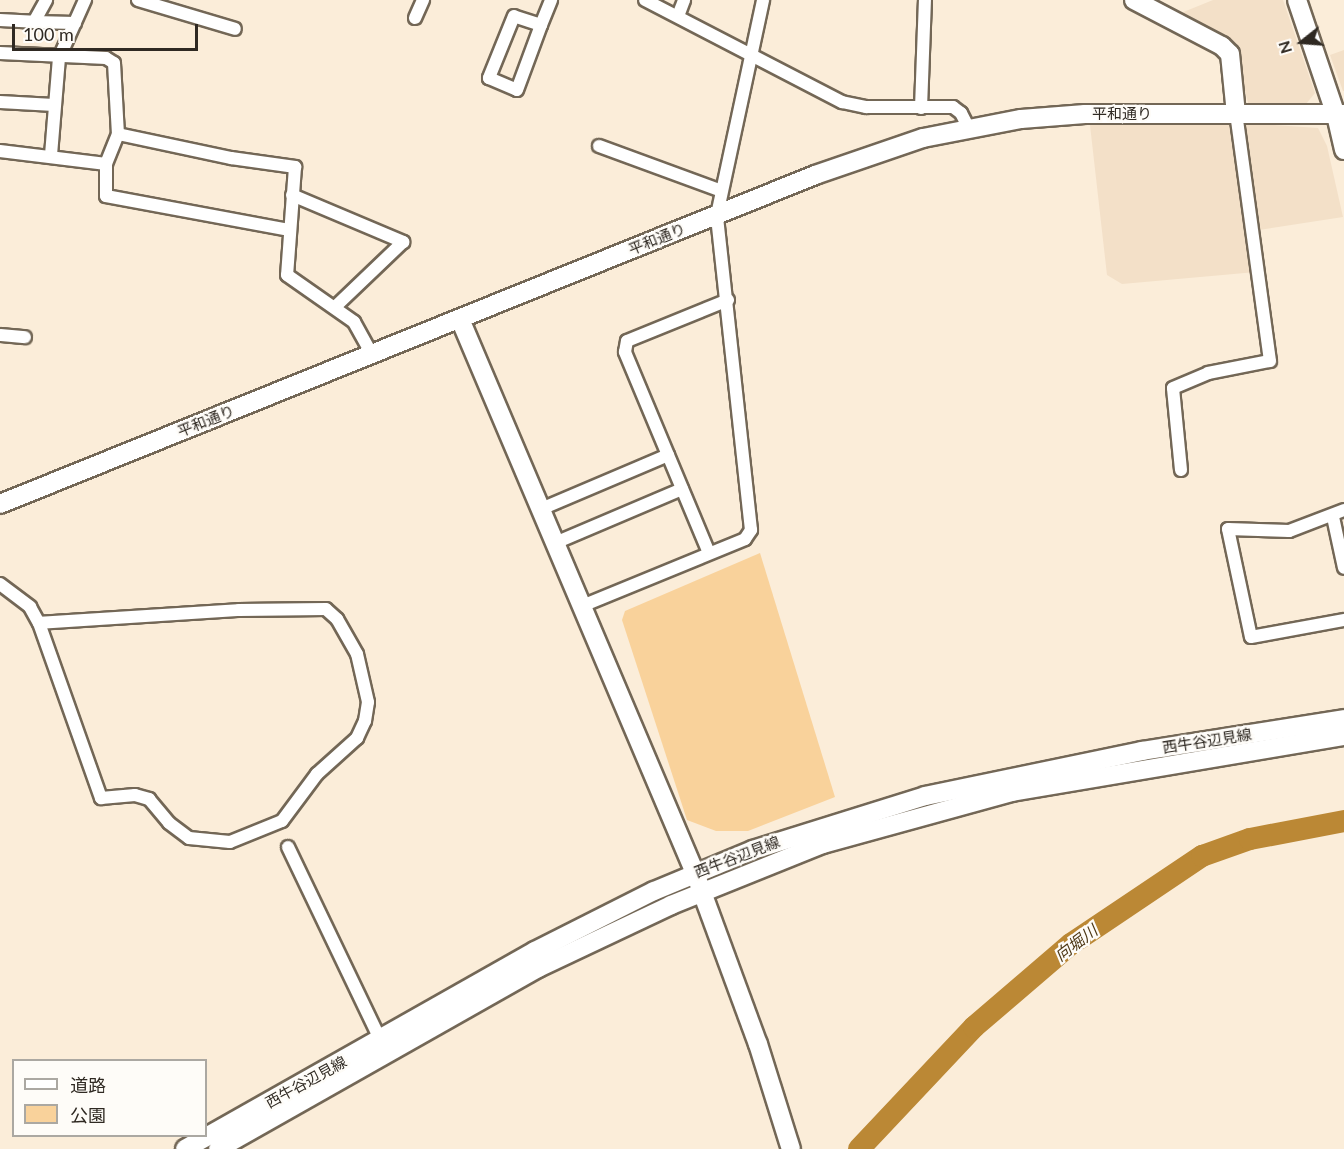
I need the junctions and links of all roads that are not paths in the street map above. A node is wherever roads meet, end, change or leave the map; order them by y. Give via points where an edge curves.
1 (46, 0) edge
2 (86, 0) edge
3 (138, 0) edge
4 (423, 0) edge
5 (551, 0) edge
6 (645, 0) edge
7 (684, 0) edge
8 (764, 0) edge
9 (925, 0) edge
10 (1134, 0) edge
11 (1297, 0) edge
12 (678, 16) junction
13 (415, 18) dead end
14 (0, 20) edge
15 (34, 22) junction
16 (75, 23) junction
17 (541, 26) junction
18 (235, 29) dead end
19 (0, 53) edge
20 (751, 53) junction
21 (59, 58) junction
22 (0, 102) edge
23 (54, 105) junction
24 (921, 108) junction
25 (1236, 114) junction
26 (1340, 115) edge
27 (968, 127) junction
28 (118, 134) junction
29 (599, 146) dead end
30 (1344, 150) edge
31 (0, 151) edge
32 (51, 155) junction
33 (106, 164) junction
34 (719, 190) junction
35 (292, 195) junction
36 (717, 215) junction
37 (290, 230) junction
38 (728, 300) junction
39 (336, 306) junction
40 (460, 319) junction
41 (0, 335) edge
42 (25, 337) dead end
43 (372, 354) junction
44 (668, 455) junction
45 (1182, 470) dead end
46 (682, 489) junction
47 (0, 504) edge
48 (540, 509) junction
49 (1338, 513) edge
50 (555, 543) junction
51 (709, 553) junction
52 (1344, 568) edge
53 (0, 584) edge
54 (582, 606) junction
55 (1344, 620) edge
56 (39, 623) junction
57 (1344, 719) edge
58 (1344, 736) edge
59 (288, 847) dead end
60 (695, 873) junction
61 (702, 892) junction
62 (384, 1047) junction
63 (185, 1149) edge
64 (218, 1149) edge
65 (791, 1149) edge

1 - 15 street
2 - 16 street
3 - 18 street
4 - 13 street
5 - 17 street
6 - 12 street
7 - 12 street
8 - 20 street
9 - 24 street
10 - 25 street via 1222,46 1230,54
11 - 26 street
12 - 20 street
14 - 15 street
15 - 16 street
16 - 21 street
17 - 17 street via 517,90 489,78 514,16
19 - 21 street
20 - 24 street via 854,106
20 - 34 street
21 - 23 street
21 - 28 street via 106,58 114,63
22 - 23 street
23 - 32 street
24 - 27 street via 953,107 962,113
25 - 26 street, 平和通り
25 - 27 street, 平和通り via 1085,114
25 - 45 street via 1270,361 1208,373 1173,388
26 - 30 street
27 - 36 street, 平和通り via 869,154
28 - 33 street
28 - 35 street via 295,167
29 - 34 street
31 - 32 street
32 - 33 street via 60,161
33 - 37 street via 106,196
34 - 36 street
35 - 37 street
35 - 39 street via 403,242
36 - 38 street
36 - 40 street, 平和通り
37 - 39 street via 287,275
38 - 44 street via 627,341 625,352
38 - 51 street via 751,530 746,538
39 - 43 street via 354,322
40 - 43 street, 平和通り
40 - 48 street
41 - 42 street
43 - 47 street, 平和通り
44 - 46 street
44 - 48 street
46 - 50 street
46 - 51 street
48 - 50 street
49 - 52 street
49 - 55 street via 1289,531 1228,529 1251,637
50 - 54 street
51 - 54 street
53 - 56 street via 30,607
54 - 60 street
56 - 56 street via 101,798 135,795 149,800 189,838 230,842 282,821 317,774 357,738 364,720 368,702 357,654 338,619 326,609 239,610
57 - 60 street, 西牛谷辺見線 via 1142,751 925,796 821,826
58 - 61 street, 西牛谷辺見線 via 1012,792 823,844
59 - 62 street
60 - 61 street
60 - 62 street, 西牛谷辺見線 via 535,951
61 - 62 street, 西牛谷辺見線 via 538,968
61 - 65 street via 758,1044
62 - 63 street, 西牛谷辺見線
62 - 64 street, 西牛谷辺見線

